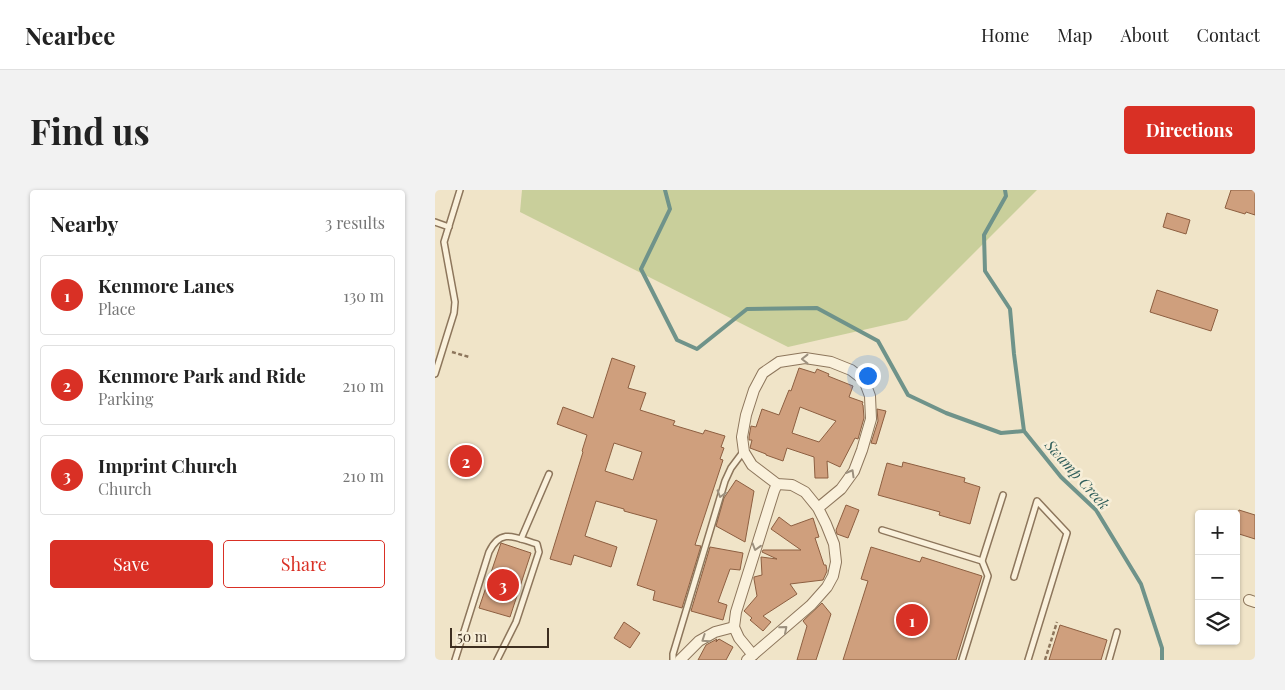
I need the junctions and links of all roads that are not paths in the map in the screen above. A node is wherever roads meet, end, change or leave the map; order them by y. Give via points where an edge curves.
1 (460, 190) edge
2 (435, 222) edge
3 (449, 227) junction
4 (435, 374) edge
5 (744, 452) junction
6 (549, 474) dead end
7 (777, 484) junction
8 (1003, 495) dead end
9 (818, 508) junction
10 (882, 530) dead end
11 (521, 539) junction
12 (982, 561) junction
13 (1015, 577) dead end
14 (734, 627) junction
15 (1117, 632) dead end
16 (750, 657) edge
17 (455, 660) edge
18 (497, 660) edge
19 (673, 660) edge
20 (680, 660) edge
21 (962, 660) edge
22 (1028, 660) edge
23 (1109, 660) edge

1 - 3 lane
2 - 3 lane
3 - 4 lane via 444,242 455,302 454,313
5 - 7 street via 752,465
9 -> 5 street via 841,489 854,471 871,419 870,396 864,380 851,370 831,362 805,358 779,362 763,373 746,415 742,437
5 -> 19 lane via 725,481
6 - 11 lane
7 - 9 street via 792,485 805,492
7 -> 14 street
8 - 12 lane
16 -> 9 street via 811,605 833,576 836,562 834,544
10 - 12 lane
11 - 17 lane via 508,535 493,544
11 - 18 lane via 537,544 539,552 516,622
12 - 21 lane via 987,576
13 - 22 lane via 1037,500 1067,533
14 - 16 street
14 -> 20 street via 715,632
15 - 23 lane

